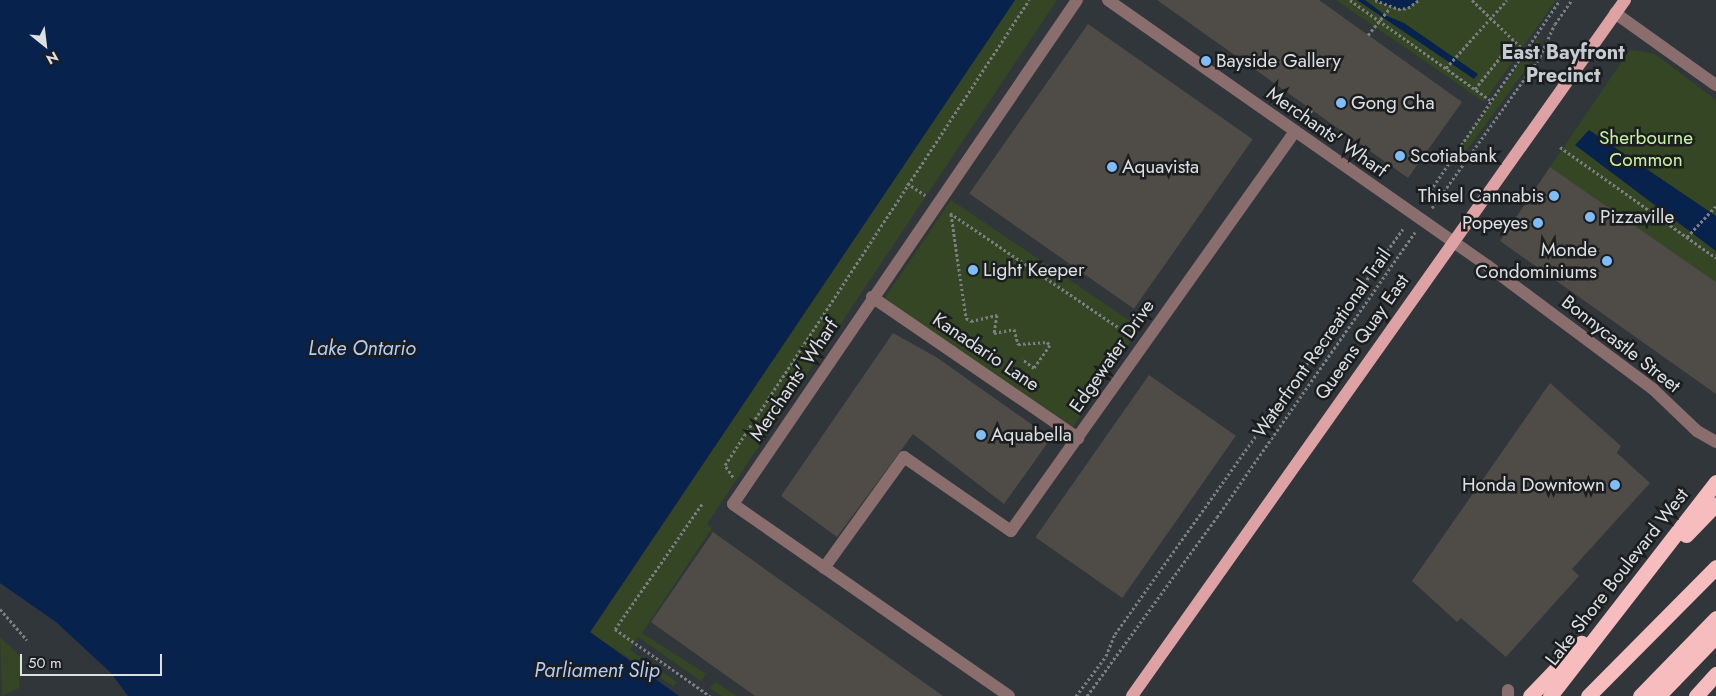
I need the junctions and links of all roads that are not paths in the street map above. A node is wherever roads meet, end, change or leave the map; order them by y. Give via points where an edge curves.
1 (1077, 0) edge
2 (1108, 0) edge
3 (1625, 0) edge
4 (1615, 13) junction
5 (1716, 85) edge
6 (1294, 133) junction
7 (1452, 242) junction
8 (872, 297) junction
9 (1078, 438) junction
10 (1716, 442) edge
11 (1716, 482) edge
12 (1716, 504) edge
13 (1716, 567) edge
14 (824, 568) junction
15 (1716, 618) edge
16 (1716, 636) edge
17 (1716, 674) edge
18 (1009, 696) edge
19 (1132, 696) edge
20 (1530, 696) edge
21 (1550, 696) edge
22 (1588, 696) edge
23 (1640, 696) edge
24 (1658, 696) edge
25 (1696, 696) edge

1 - 8 street, Merchants' Wharf
2 - 6 street, Merchants' Wharf
3 - 4 main road, Queens Quay East
4 - 5 street
4 - 7 main road, Queens Quay East
6 - 7 street, Merchants' Wharf
6 - 9 street, Edgewater Drive
7 - 10 street, Bonnycastle Street via 1602,350 1653,389 1697,431
7 - 19 main road, Queens Quay East
8 - 9 street, Kanadario Lane
8 - 14 street, Merchants' Wharf via 733,504
9 - 14 street, Edgewater Drive via 1011,531 904,457
11 - 21 highway, Lake Shore Boulevard West
12 - 20 highway
13 - 22 highway
14 - 18 street, Merchants' Wharf
15 - 23 highway
16 - 24 highway
17 - 25 highway

